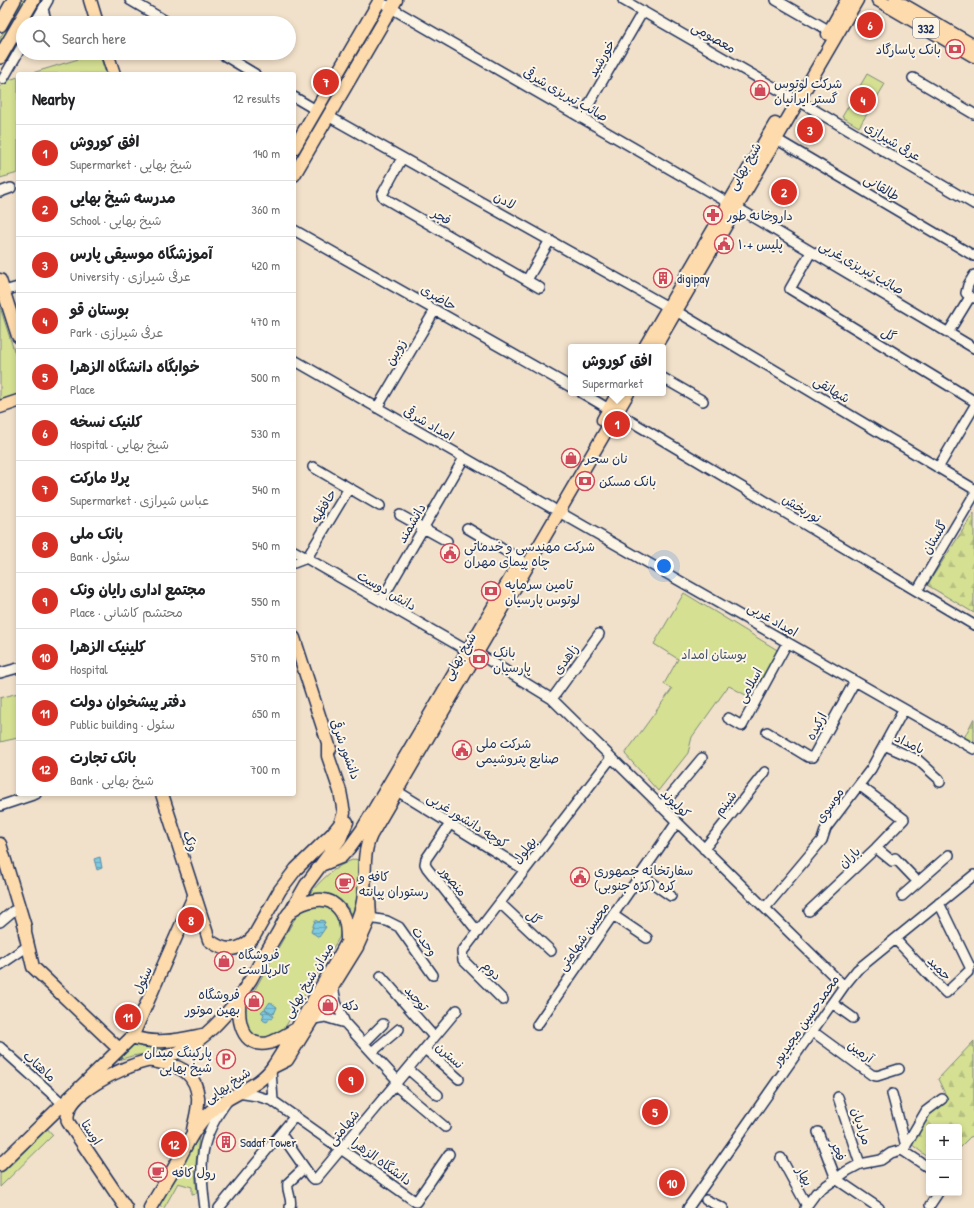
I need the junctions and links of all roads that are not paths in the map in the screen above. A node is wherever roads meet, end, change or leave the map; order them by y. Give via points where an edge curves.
1 (14, 0) edge
2 (33, 0) edge
3 (48, 0) edge
4 (90, 0) edge
5 (130, 0) edge
6 (379, 0) edge
7 (623, 0) edge
8 (776, 0) edge
9 (847, 0) edge
10 (857, 0) edge
11 (878, 0) edge
12 (895, 0) edge
13 (394, 4) edge
14 (43, 9) junction
15 (643, 11) junction
16 (24, 16) edge
17 (39, 16) edge
18 (45, 16) edge
19 (95, 16) edge
20 (157, 16) edge
21 (0, 25) edge
22 (16, 29) edge
23 (830, 31) junction
24 (974, 46) edge
25 (974, 56) edge
26 (0, 57) edge
27 (16, 57) edge
28 (109, 60) edge
29 (232, 60) edge
30 (817, 61) junction
31 (113, 72) edge
32 (252, 72) edge
33 (913, 78) dead end
34 (4, 79) dead end
35 (296, 98) edge
36 (795, 99) junction
37 (316, 110) junction
38 (974, 114) edge
39 (328, 116) junction
40 (581, 118) junction
41 (776, 139) junction
42 (296, 145) edge
43 (402, 158) junction
44 (296, 172) edge
45 (11, 188) dead end
46 (0, 192) edge
47 (974, 204) edge
48 (732, 205) junction
49 (296, 231) edge
50 (550, 240) junction
51 (811, 252) junction
52 (974, 256) edge
53 (974, 275) edge
54 (527, 280) junction
55 (2, 285) edge
56 (16, 286) edge
57 (540, 288) dead end
58 (972, 297) edge
59 (672, 309) junction
60 (435, 310) junction
61 (16, 330) edge
62 (948, 333) junction
63 (647, 344) edge
64 (656, 344) edge
65 (974, 348) edge
66 (296, 361) edge
67 (666, 380) edge
68 (568, 385) edge
69 (587, 396) edge
70 (617, 396) edge
71 (626, 396) edge
72 (703, 401) dead end
73 (974, 401) edge
74 (16, 402) edge
75 (0, 407) edge
76 (974, 407) edge
77 (377, 408) junction
78 (613, 411) junction
79 (464, 458) junction
80 (313, 467) dead end
81 (938, 468) junction
82 (349, 488) junction
83 (974, 489) edge
84 (974, 495) edge
85 (380, 506) dead end
86 (555, 510) junction
87 (400, 515) dead end
88 (423, 528) junction
89 (467, 528) dead end
90 (446, 541) dead end
91 (296, 552) edge
92 (306, 558) junction
93 (522, 560) junction
94 (296, 562) edge
95 (917, 591) junction
96 (381, 601) junction
97 (498, 609) junction
98 (974, 625) edge
99 (599, 634) dead end
100 (787, 642) junction
101 (296, 644) edge
102 (472, 652) junction
103 (16, 669) edge
104 (0, 673) edge
105 (855, 681) junction
106 (552, 699) junction
107 (904, 709) junction
108 (728, 718) dead end
109 (768, 732) dead end
110 (328, 743) junction
111 (884, 745) junction
112 (974, 749) edge
113 (611, 758) junction
114 (702, 758) dead end
115 (765, 772) dead end
116 (940, 782) dead end
117 (858, 785) junction
118 (397, 791) junction
119 (30, 796) edge
120 (163, 796) edge
121 (0, 806) edge
122 (661, 807) junction
123 (676, 822) junction
124 (450, 824) junction
125 (0, 844) edge
126 (876, 848) junction
127 (704, 849) junction
128 (949, 855) dead end
129 (321, 865) junction
130 (0, 868) edge
131 (525, 870) junction
132 (641, 875) junction
133 (974, 875) edge
134 (918, 882) junction
135 (365, 884) junction
136 (194, 896) junction
137 (671, 896) dead end
138 (902, 896) dead end
139 (500, 903) junction
140 (939, 903) junction
141 (765, 908) junction
142 (13, 911) junction
143 (809, 911) dead end
144 (290, 913) junction
145 (613, 915) junction
146 (370, 918) junction
147 (0, 922) edge
148 (478, 932) junction
149 (25, 933) junction
150 (647, 938) dead end
151 (895, 939) junction
152 (346, 944) junction
153 (28, 946) junction
154 (551, 951) dead end
155 (462, 960) joint
156 (0, 965) edge
157 (433, 975) dead end
158 (381, 976) dead end
159 (333, 986) junction
160 (844, 986) junction
161 (241, 996) junction
162 (503, 1000) dead end
163 (832, 1003) junction
164 (457, 1010) dead end
165 (853, 1018) dead end
166 (314, 1019) junction
167 (345, 1023) junction
168 (383, 1024) dead end
169 (537, 1025) dead end
170 (297, 1028) junction
171 (399, 1029) dead end
172 (812, 1031) junction
173 (205, 1034) junction
174 (132, 1037) junction
175 (434, 1037) junction
176 (364, 1043) junction
177 (0, 1047) edge
178 (121, 1047) junction
179 (424, 1049) junction
180 (372, 1052) junction
181 (148, 1060) junction
182 (272, 1068) junction
183 (408, 1069) junction
184 (899, 1069) dead end
185 (459, 1080) dead end
186 (84, 1083) junction
187 (397, 1083) junction
188 (892, 1094) dead end
189 (438, 1095) dead end
190 (234, 1096) junction
191 (838, 1097) dead end
192 (942, 1099) dead end
193 (273, 1101) junction
194 (63, 1104) junction
195 (295, 1116) junction
196 (445, 1127) dead end
197 (818, 1132) dead end
198 (281, 1134) junction
199 (191, 1137) junction
200 (904, 1148) junction
201 (342, 1149) junction
202 (449, 1154) dead end
203 (781, 1158) dead end
204 (860, 1164) junction
205 (0, 1165) edge
206 (926, 1166) edge
207 (304, 1168) junction
208 (836, 1179) junction
209 (936, 1196) edge
210 (706, 1200) dead end
211 (930, 1205) dead end
212 (290, 1206) dead end
213 (806, 1207) edge
214 (126, 1208) edge
215 (150, 1208) edge
216 (205, 1208) edge
217 (219, 1208) edge
218 (688, 1208) edge
219 (723, 1208) edge
220 (879, 1208) edge

1 - 21 highway
2 - 16 highway
3 - 14 street
4 - 19 main road
5 - 20 street
6 - 13 street
6 - 37 main road
7 - 15 street, معصومی
8 - 23 street
9 - 23 main road, شیخ بهایی
10 - 30 main road, شیخ بهایی
11 - 25 main road, 332
12 - 24 main road, 332
13 - 39 main road
13 - 40 street, صائب تبریزی شرقی
14 - 17 street
14 - 18 street
15 - 36 street, معصومی
15 - 40 street, خورشید
22 - 26 highway
23 - 30 main road, شیخ بهایی
27 - 34 street
28 - 31 main road
29 - 32 street
30 - 36 main road, شیخ بهایی
33 - 38 street
35 - 37 street
36 - 41 main road, شیخ بهایی
36 - 47 street, عرفی شیرازی
36 - 48 main road, شیخ بهایی
37 - 42 main road
39 - 43 street, لادن
39 - 44 main road
40 - 48 street, صائب تبریزی شرقی
41 - 48 main road, شیخ بهایی
41 - 52 street, طالقانی
43 - 50 street, لادن
43 - 54 street, فجر via 383,192 384,198
45 - 46 street
48 - 51 street, صائب تبریزی غربی
48 - 59 main road, شیخ بهایی
49 - 60 street, حاضری
50 - 54 street
50 - 59 street, لادن
51 - 62 street, صائب تبریزی غربی
51 - 73 street, گل via 790,289
53 - 58 street via 966,293
54 - 57 street, فجر
55 - 56 street
55 - 61 main road
58 - 62 street
59 - 63 main road, شیخ بهایی
59 - 64 main road, شیخ بهایی
59 - 81 street, شهانقی
60 - 68 street, حاضری
60 - 77 street, زوبین
62 - 65 street, صائب تبریزی غربی
66 - 77 street, امداد شرقی
67 - 72 street
69 - 78 street
70 - 78 main road, شیخ بهایی
71 - 78 main road, شیخ بهایی
74 - 75 main road
76 - 81 street
77 - 79 street, امداد شرقی
78 - 86 main road, شیخ بهایی
78 - 95 street, نوربخش
79 - 86 street, امداد شرقی
79 - 88 street, دانشمند
80 - 82 street, حافظیه
81 - 83 street, شهانقی
82 - 85 street, حافظیه
82 - 92 street, حافظیه
84 - 95 street, گلستان
86 - 93 main road, شیخ بهایی
86 - 97 main road, شیخ بهایی
86 - 100 street, امداد غربی
87 - 88 street
88 - 90 street
88 - 96 street, دانشمند
89 - 93 street
91 - 92 street, دانش دوست
92 - 94 street
92 - 96 street, دانش دوست
93 - 97 main road, شیخ بهایی
95 - 98 street, نوربخش
96 - 102 street, دانش دوست
97 - 102 main road, شیخ بهایی
99 - 106 street, زاهدی
100 - 105 street, امداد غربی
100 - 108 street, اسلامی via 742,726
101 - 110 main road, دانشور شرقی
102 - 106 street, کولیوند
102 - 118 main road, شیخ بهایی
102 - 129 main road, شیخ بهایی via 362,830 340,857
103 - 104 street
105 - 107 street, امداد غربی
105 - 109 street, ارکیده via 813,757 808,757
106 - 113 street, کولیوند
107 - 111 street, موسوی
107 - 112 street, امداد غربی
110 - 129 main road, دانشور شرقی via 345,790 348,809 347,824 340,839
110 - 136 main road, ونک via 328,756 340,790 344,813 340,824 296,868 250,942 236,949 229,949 221,948 208,940
111 - 116 street, بامداد via 918,760
111 - 117 street, موسوی via 871,769
113 - 122 street, کولیوند
113 - 131 street, بهلول
114 - 122 street
115 - 127 street, شبنم
117 - 126 street, باران via 904,819
117 - 141 street, موسوی via 826,828 822,840
118 - 124 street, کوچه دانشور غربی
118 - 135 main road, شیخ بهایی via 368,842 365,855
119 - 121 street
120 - 136 main road, ونک
122 - 123 street, کولیوند
123 - 127 street, کولیوند
123 - 132 street, محسن شهامتی
124 - 131 street, کوچه دانشور غربی
124 - 148 street, منصور via 425,864
125 - 149 main road
126 - 134 street via 892,861 895,858
126 - 143 street, باران
127 - 141 street, کولیوند
128 - 134 street
129 - 144 main road
130 - 142 main road
131 - 139 street, بهلول
132 - 137 street
132 - 145 street, محسن شهامتی
133 - 140 street, محمدحسین مجیدپور
134 - 138 street
135 - 146 main road
135 - 152 main road, شیخ بهایی via 362,906
136 - 174 main road, سئول
139 - 148 street, بهلول
139 - 154 street, گل
140 - 151 street, محمدحسین مجیدپور
140 - 151 street, حمید via 969,970 946,993
141 - 160 street, کولیوند
142 - 147 street
142 - 149 main road via 19,927
144 - 152 main road, میدان شیخ بهایی via 311,901 322,900 332,903 345,917
144 - 161 main road, میدان شیخ بهایی
145 - 150 street
145 - 169 street, محسن شهامتی
146 - 157 street, وحدت via 387,921 399,927
146 - 159 main road via 357,947
148 - 155 street, بهلول via 462,952
149 - 153 main road
151 - 160 street, محمدحسین مجیدپور via 857,970
152 - 170 main road, میدان شیخ بهایی
153 - 156 street
153 - 178 main road via 32,958
155 - 162 street, دوم
158 - 175 street, توحید
159 - 166 main road
159 - 167 street via 336,1002
160 - 163 street, محمدحسین مجیدپور
161 - 170 main road, میدان شیخ بهایی via 241,1028 253,1041 260,1044 273,1042
161 - 173 main road, سئول
163 - 165 street
163 - 172 street, محمدحسین مجیدپور
164 - 175 street, شهامتی
166 - 167 street via 325,1016
166 - 182 main road via 287,1060
167 - 176 street
168 - 176 street
170 - 182 main road, شیخ بهایی
171 - 180 street
172 - 184 street, آرمین via 872,1076
172 - 218 street, محمدحسین مجیدپور
173 - 174 main road via 154,1042
173 - 181 main road, سئول via 183,1050
174 - 178 main road, سئول
175 - 179 street, شهامتی
176 - 180 street
177 - 194 street, ماهتاب
178 - 186 main road, سئول
179 - 183 street, شهامتی
179 - 185 street, نسترن
180 - 187 street
181 - 186 main road, سئول via 119,1065
181 - 199 main road via 179,1067 194,1082 198,1092 198,1103
181 - 214 main road, اوستا via 90,1087 70,1106 67,1115 68,1122
182 - 190 main road, شیخ بهایی
182 - 193 street
183 - 187 street, شهامتی
183 - 189 street
186 - 194 main road, سئول
187 - 196 street
187 - 201 street, شهامتی
188 - 200 street
190 - 193 street, دانشگاه الزهرا via 257,1096
190 - 199 main road, شیخ بهایی via 211,1111
190 - 216 street via 213,1123 204,1147 202,1180
191 - 204 street, مرادیان
192 - 200 street via 926,1111
193 - 195 street, دانشگاه الزهرا
194 - 205 main road, سئول
195 - 198 street
195 - 201 street, دانشگاه الزهرا
197 - 208 street, فجر
198 - 207 street, شهامتی
198 - 217 street
199 - 215 main road, شیخ بهایی
200 - 204 street via 881,1160
200 - 206 street
201 - 202 street, دانشگاه الزهرا via 416,1202
201 - 207 street, شهامتی via 316,1179 310,1177
203 - 213 street, بهار
204 - 208 street
207 - 212 street via 288,1183
208 - 213 street via 816,1193
208 - 220 street
209 - 211 street
210 - 219 street

